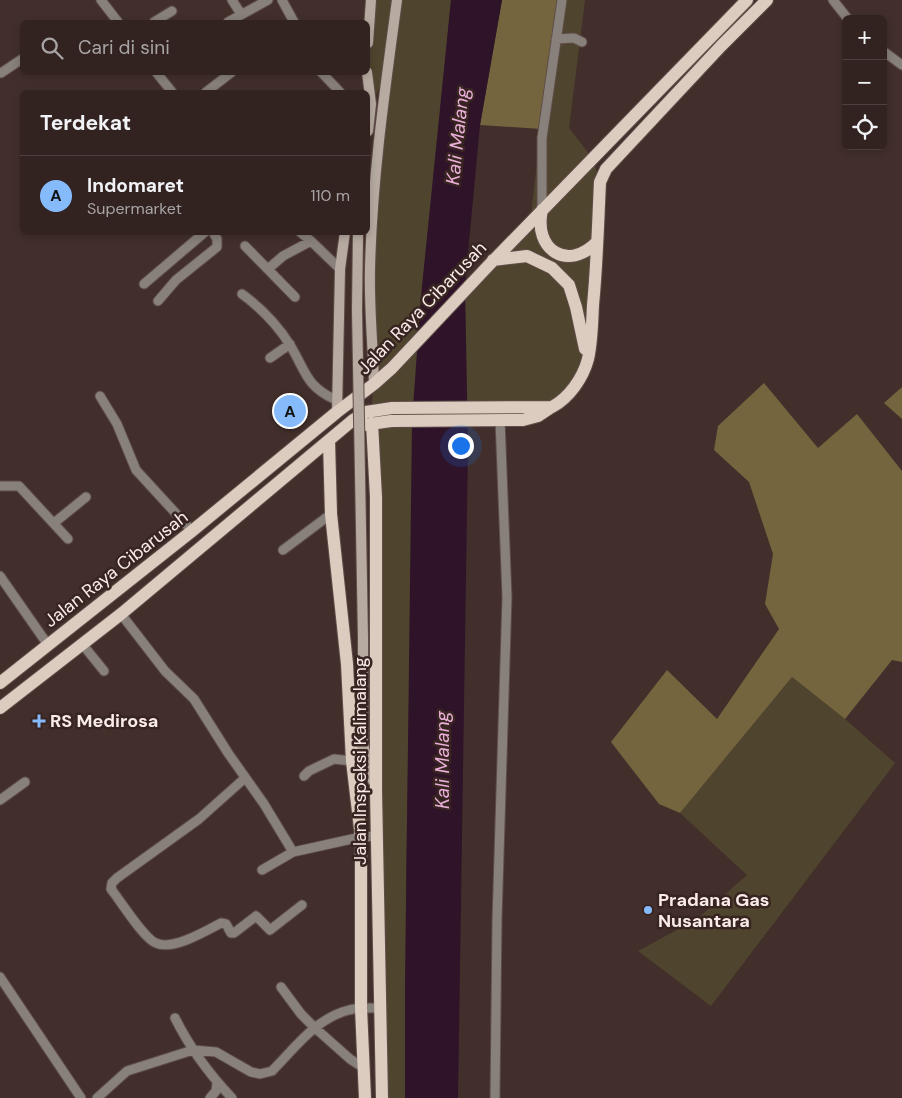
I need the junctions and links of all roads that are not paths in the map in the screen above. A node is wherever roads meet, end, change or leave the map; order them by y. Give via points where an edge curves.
1 (101, 0) edge
2 (232, 0) edge
3 (268, 0) edge
4 (282, 0) edge
5 (371, 0) edge
6 (397, 0) edge
7 (562, 0) edge
8 (746, 0) edge
9 (767, 0) edge
10 (833, 0) edge
11 (172, 11) dead end
12 (241, 14) junction
13 (845, 15) edge
14 (116, 20) edge
15 (157, 20) edge
16 (231, 20) edge
17 (293, 20) edge
18 (370, 20) edge
19 (556, 39) junction
20 (582, 42) dead end
21 (887, 54) edge
22 (20, 60) edge
23 (902, 65) edge
24 (388, 71) junction
25 (1, 73) edge
26 (158, 75) edge
27 (228, 75) edge
28 (324, 75) edge
29 (365, 75) edge
30 (366, 75) edge
31 (167, 90) edge
32 (209, 90) edge
33 (338, 90) edge
34 (362, 90) edge
35 (369, 90) edge
36 (370, 99) edge
37 (371, 106) junction
38 (370, 115) edge
39 (542, 210) junction
40 (201, 235) edge
41 (215, 235) edge
42 (304, 235) edge
43 (345, 235) edge
44 (358, 235) edge
45 (311, 241) junction
46 (597, 242) junction
47 (245, 246) dead end
48 (493, 260) junction
49 (268, 269) junction
50 (340, 269) junction
51 (370, 271) junction
52 (144, 284) dead end
53 (242, 294) dead end
54 (296, 297) dead end
55 (158, 301) dead end
56 (290, 344) junction
57 (270, 358) dead end
58 (587, 360) junction
59 (374, 384) junction
60 (100, 396) dead end
61 (336, 406) junction
62 (552, 407) junction
63 (500, 420) junction
64 (372, 423) junction
65 (340, 432) junction
66 (329, 441) junction
67 (0, 486) edge
68 (86, 496) dead end
69 (331, 514) junction
70 (54, 523) junction
71 (192, 531) junction
72 (68, 539) dead end
73 (283, 550) dead end
74 (0, 576) edge
75 (121, 614) junction
76 (48, 645) junction
77 (83, 645) junction
78 (104, 671) dead end
79 (0, 683) edge
80 (0, 708) edge
81 (363, 741) junction
82 (352, 761) junction
83 (304, 776) dead end
84 (245, 778) junction
85 (25, 782) dead end
86 (356, 785) junction
87 (376, 791) junction
88 (0, 800) edge
89 (377, 836) junction
90 (361, 837) junction
91 (293, 852) junction
92 (262, 870) dead end
93 (302, 905) dead end
94 (0, 976) edge
95 (281, 987) dead end
96 (361, 1008) junction
97 (380, 1008) junction
98 (175, 1018) dead end
99 (314, 1027) junction
100 (193, 1050) junction
101 (364, 1068) junction
102 (217, 1083) junction
103 (81, 1098) edge
104 (98, 1098) edge
105 (210, 1098) edge
106 (232, 1098) edge
107 (365, 1098) edge
108 (382, 1098) edge
109 (495, 1098) edge

1 - 14 street
2 - 12 street
3 - 12 street
4 - 17 street
5 - 18 main road
6 - 24 main road
7 - 19 street
8 - 39 main road, Jalan Raya Cibarusah
9 - 46 main road, Jalan Raya Cibarusah via 606,169 600,182
10 - 13 street
11 - 15 street
12 - 16 street
19 - 20 street via 574,38
19 - 39 street via 542,138
21 - 23 street
22 - 25 street
24 - 37 main road
24 - 51 main road via 373,202
26 - 31 street
27 - 32 street
28 - 33 street
29 - 34 main road
30 - 35 main road
36 - 37 main road
37 - 38 main road
39 - 46 main road via 540,231 544,242 553,251 577,256
39 - 48 main road, Jalan Raya Cibarusah
40 - 52 street
41 - 55 street via 217,247 176,280
42 - 45 street
43 - 50 main road
44 - 81 main road, bridge
45 - 49 street via 283,256
45 - 50 street
46 - 58 main road, Jalan Raya Cibarusah
47 - 49 street
48 - 58 main road via 527,256 552,268 569,285
48 - 59 main road, Jalan Raya Cibarusah
49 - 54 street
50 - 51 main road
50 - 61 main road
51 - 59 main road
53 - 56 street via 261,308
56 - 57 street
56 - 61 street via 304,374
58 - 62 main road, Jalan Raya Cibarusah via 568,396
59 - 61 main road, Jalan Raya Cibarusah
60 - 71 street via 136,470
61 - 71 main road, Jalan Raya Cibarusah
62 - 63 main road, Jalan Raya Cibarusah via 530,418
62 - 65 main road, Jalan Raya Cibarusah via 392,408 366,412
63 - 64 main road, Jalan Raya Cibarusah
63 - 109 street via 508,597 497,920
64 - 65 main road, Jalan Raya Cibarusah
64 - 87 main road, Jalan Inspeksi Kalimalang via 376,514
65 - 66 main road, Jalan Raya Cibarusah
66 - 69 main road, Jalan Inspeksi Kalimalang
66 - 75 main road, Jalan Raya Cibarusah
67 - 70 street via 19,486
68 - 70 street
69 - 73 street
69 - 82 main road, Jalan Inspeksi Kalimalang via 347,664
70 - 72 street
71 - 76 main road, Jalan Raya Cibarusah
74 - 76 street
75 - 77 main road, Jalan Raya Cibarusah
75 - 84 street via 165,670 194,699
76 - 79 main road, Jalan Raya Cibarusah
77 - 78 street
77 - 80 main road, Jalan Raya Cibarusah
81 - 86 main road
81 - 87 main road
82 - 83 street via 334,760
82 - 86 main road, Jalan Inspeksi Kalimalang
84 - 91 street
84 - 93 street via 198,819 117,878 111,889 150,940 162,946 198,935 221,922 234,933 256,916 270,930
85 - 88 street
86 - 90 main road, Jalan Inspeksi Kalimalang
87 - 89 main road, Jalan Inspeksi Kalimalang
89 - 90 street
89 - 97 main road, Jalan Inspeksi Kalimalang
90 - 91 street
90 - 96 main road, Jalan Inspeksi Kalimalang
91 - 92 street
94 - 103 street
95 - 99 street
96 - 97 street
96 - 99 street via 337,1014
96 - 101 main road, Jalan Inspeksi Kalimalang
97 - 108 main road, Jalan Inspeksi Kalimalang
98 - 100 street
99 - 100 street via 267,1073 251,1072 216,1052
99 - 101 street
100 - 102 street
100 - 104 street via 127,1071
101 - 107 main road, Jalan Inspeksi Kalimalang
102 - 105 street
102 - 106 street

